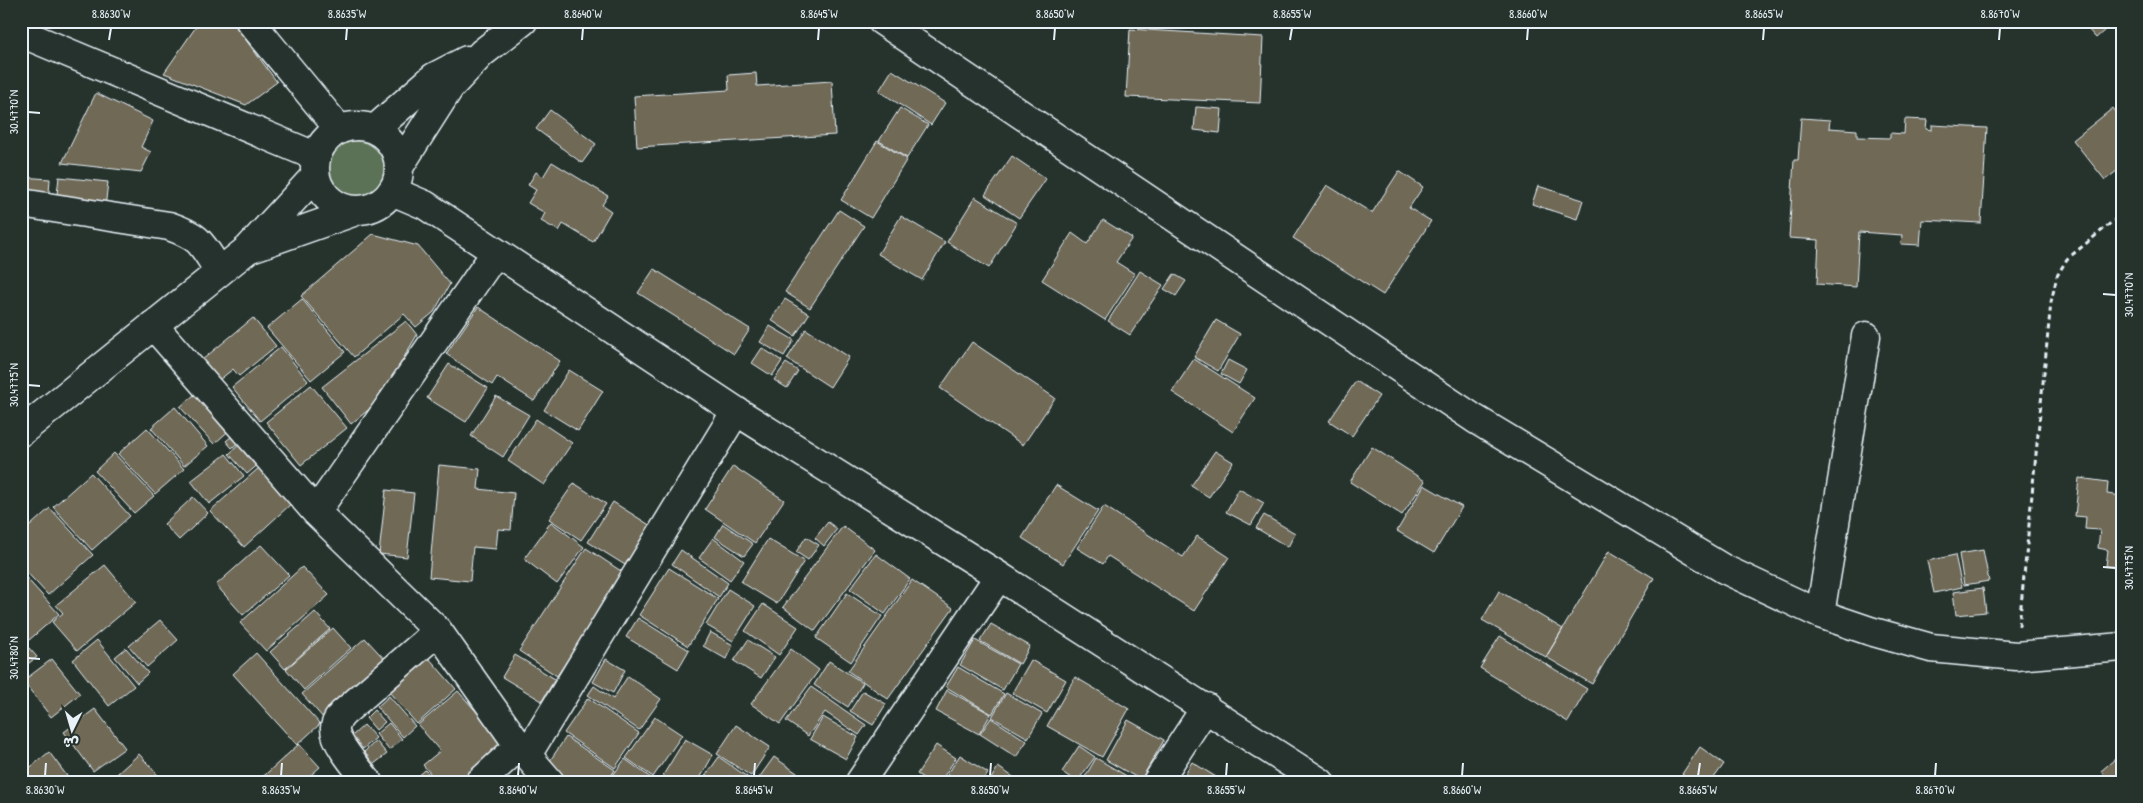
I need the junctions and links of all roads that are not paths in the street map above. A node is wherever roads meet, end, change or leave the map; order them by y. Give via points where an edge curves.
1 (250, 21) edge
2 (522, 21) edge
3 (882, 21) edge
4 (21, 33) edge
5 (482, 53) junction
6 (339, 129) junction
7 (375, 129) junction
8 (315, 166) junction
9 (396, 179) junction
10 (21, 203) edge
11 (359, 210) junction
12 (248, 249) junction
13 (496, 252) junction
14 (219, 271) junction
15 (153, 325) junction
16 (1866, 336) dead end
17 (736, 411) junction
18 (21, 432) edge
19 (316, 512) junction
20 (999, 576) junction
21 (1820, 614) junction
22 (438, 632) junction
23 (2122, 647) edge
24 (1206, 707) junction
25 (523, 750) junction
26 (368, 782) edge
27 (480, 782) edge
28 (550, 782) edge
29 (860, 782) edge
30 (1157, 782) edge
31 (1320, 782) edge

1 - 6 street
2 - 5 street
3 - 21 street via 1475,419 1724,569
4 - 8 street
5 - 7 street via 434,76
5 - 9 street via 450,87
6 - 7 street via 363,125
6 - 8 street via 324,140
7 - 9 street via 388,138 396,152
8 - 11 street via 320,190 331,202
8 - 12 street
9 - 11 street via 383,201 372,208
9 - 13 street via 425,205
10 - 14 street via 169,226 199,240
11 - 12 street
12 - 14 street
13 - 17 street
13 - 19 street
14 - 15 street
15 - 18 street
15 - 19 street
16 - 21 street
17 - 20 street
17 - 25 street
19 - 22 street
20 - 24 street
20 - 29 street
21 - 23 street via 1931,648 2016,656
22 - 25 street
22 - 26 street via 337,721 336,739
24 - 30 street
24 - 31 street
25 - 27 street
25 - 28 street

